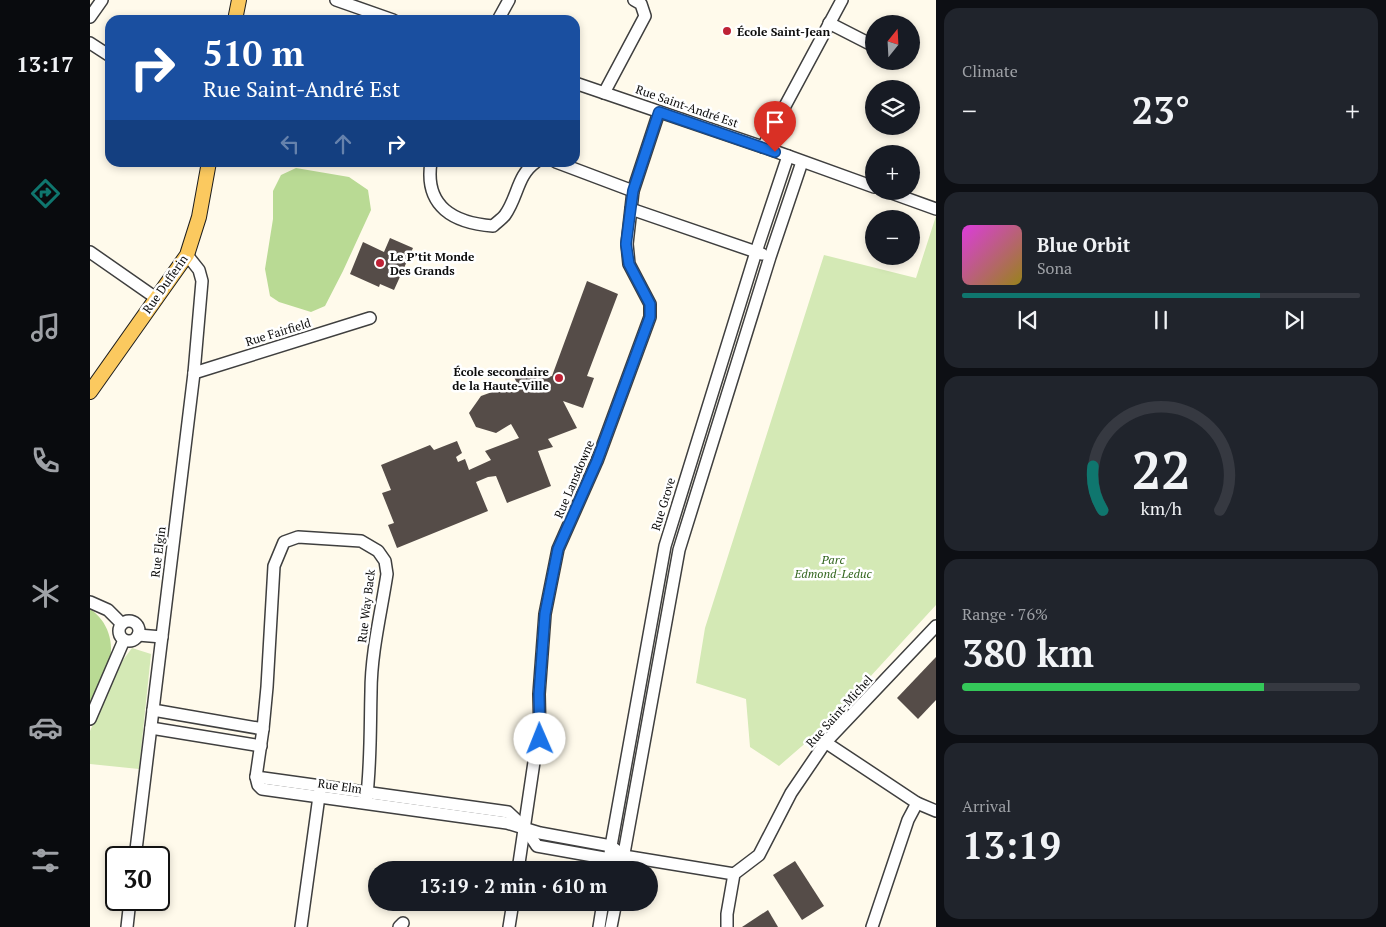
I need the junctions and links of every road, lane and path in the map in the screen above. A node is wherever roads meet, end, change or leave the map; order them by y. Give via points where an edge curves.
1 (102, 0) edge
2 (239, 0) edge
3 (336, 0) edge
4 (509, 0) edge
5 (634, 0) edge
6 (842, 0) edge
7 (360, 4) edge
8 (236, 15) edge
9 (383, 15) edge
10 (501, 15) edge
11 (90, 17) edge
12 (829, 23) junction
13 (865, 41) edge
14 (90, 43) edge
15 (105, 53) edge
16 (580, 85) edge
17 (604, 93) junction
18 (659, 112) junction
19 (763, 147) junction
20 (788, 156) junction
21 (802, 162) junction
22 (208, 167) edge
23 (431, 167) edge
24 (528, 167) edge
25 (569, 167) edge
26 (865, 184) edge
27 (633, 191) junction
28 (911, 200) edge
29 (631, 209) junction
30 (936, 209) edge
31 (90, 252) edge
32 (756, 252) junction
33 (187, 255) junction
34 (770, 257) junction
35 (156, 298) junction
36 (370, 318) dead end
37 (194, 373) junction
38 (90, 392) edge
39 (90, 602) edge
40 (122, 624) junction
41 (936, 626) edge
42 (138, 635) junction
43 (162, 637) junction
44 (124, 640) junction
45 (153, 710) junction
46 (90, 719) edge
47 (217, 722) junction
48 (151, 728) junction
49 (263, 729) junction
50 (215, 738) junction
51 (822, 740) junction
52 (261, 746) junction
53 (320, 791) junction
54 (366, 798) junction
55 (917, 803) junction
56 (936, 811) edge
57 (525, 828) junction
58 (136, 846) edge
59 (611, 846) junction
60 (624, 856) junction
61 (520, 861) edge
62 (594, 861) edge
63 (609, 861) edge
64 (616, 861) edge
65 (623, 861) edge
66 (734, 874) junction
67 (129, 911) edge
68 (512, 911) edge
69 (602, 911) edge
70 (615, 911) edge
71 (127, 927) edge
72 (304, 927) edge
73 (509, 927) edge
74 (599, 927) edge
75 (612, 927) edge
76 (727, 927) edge
77 (872, 927) edge

1 - 11 street
2 - 8 main road
3 - 7 street
4 - 10 street
5 - 17 street via 641,4 645,16
6 - 12 street
7 - 9 street
12 - 13 street
12 - 19 street
14 - 15 street
16 - 17 street, Rue Saint-André Est
17 - 18 street, Rue Saint-André Est
18 - 19 street, Rue Saint-André Est
18 - 27 street, Rue Lansdowne
19 - 20 street, Rue Saint-André Est
20 - 21 street, Rue Saint-André Est
20 - 32 street, Rue Grove
21 - 26 street, Rue Saint-André Est
21 - 34 street
22 - 33 main road, Rue Dufferin via 200,217
23 - 24 street via 430,185 437,204 454,216 493,226 513,202
25 - 27 street
27 - 29 street, Rue Lansdowne
28 - 30 street
29 - 32 street
29 - 57 street, Rue Lansdowne via 626,244 629,264 650,304 650,317 597,461 558,549 545,614 539,694 540,739
31 - 35 street
32 - 34 street
32 - 59 street, Rue Grove via 665,546
33 - 35 main road, Rue Dufferin
33 - 37 street, Rue Elgin via 199,270 202,281
34 - 60 street via 678,550
35 - 38 main road, Rue Dufferin
36 - 37 street, Rue Fairfield
37 - 43 street, Rue Elgin
39 - 40 street via 108,610
40 - 42 street via 133,623
40 - 44 street via 119,634
41 - 51 street, Rue Saint-Michel
42 - 43 street
42 - 44 street via 132,641
43 - 45 street, Rue Elgin
44 - 46 street
45 - 47 street
45 - 48 street, Rue Elgin
47 - 49 street
47 - 50 street
48 - 50 street
48 - 58 street, Rue Elgin
49 - 52 street, Rue Elm
49 - 54 street, Rue Way Back via 274,566 284,542 298,536 361,541 378,551 385,561 386,574 370,691 371,740
50 - 52 street
51 - 55 street
51 - 66 street, Rue Saint-Michel via 759,855
52 - 53 street, Rue Elm via 256,777 258,786 262,789
53 - 54 street, Rue Elm
53 - 72 street
54 - 57 street, Rue Elm via 428,806
55 - 56 street
55 - 77 street via 908,820
57 - 59 street, Rue Elm
57 - 61 street, Rue Lansdowne
57 - 62 street, Rue Elm via 537,846
59 - 60 street, Rue Elm
59 - 63 street, Rue Grove
60 - 64 street, Rue Elm
60 - 65 street
60 - 66 street, Rue Elm
66 - 76 street
67 - 71 street
68 - 73 street
69 - 74 street
70 - 75 street

